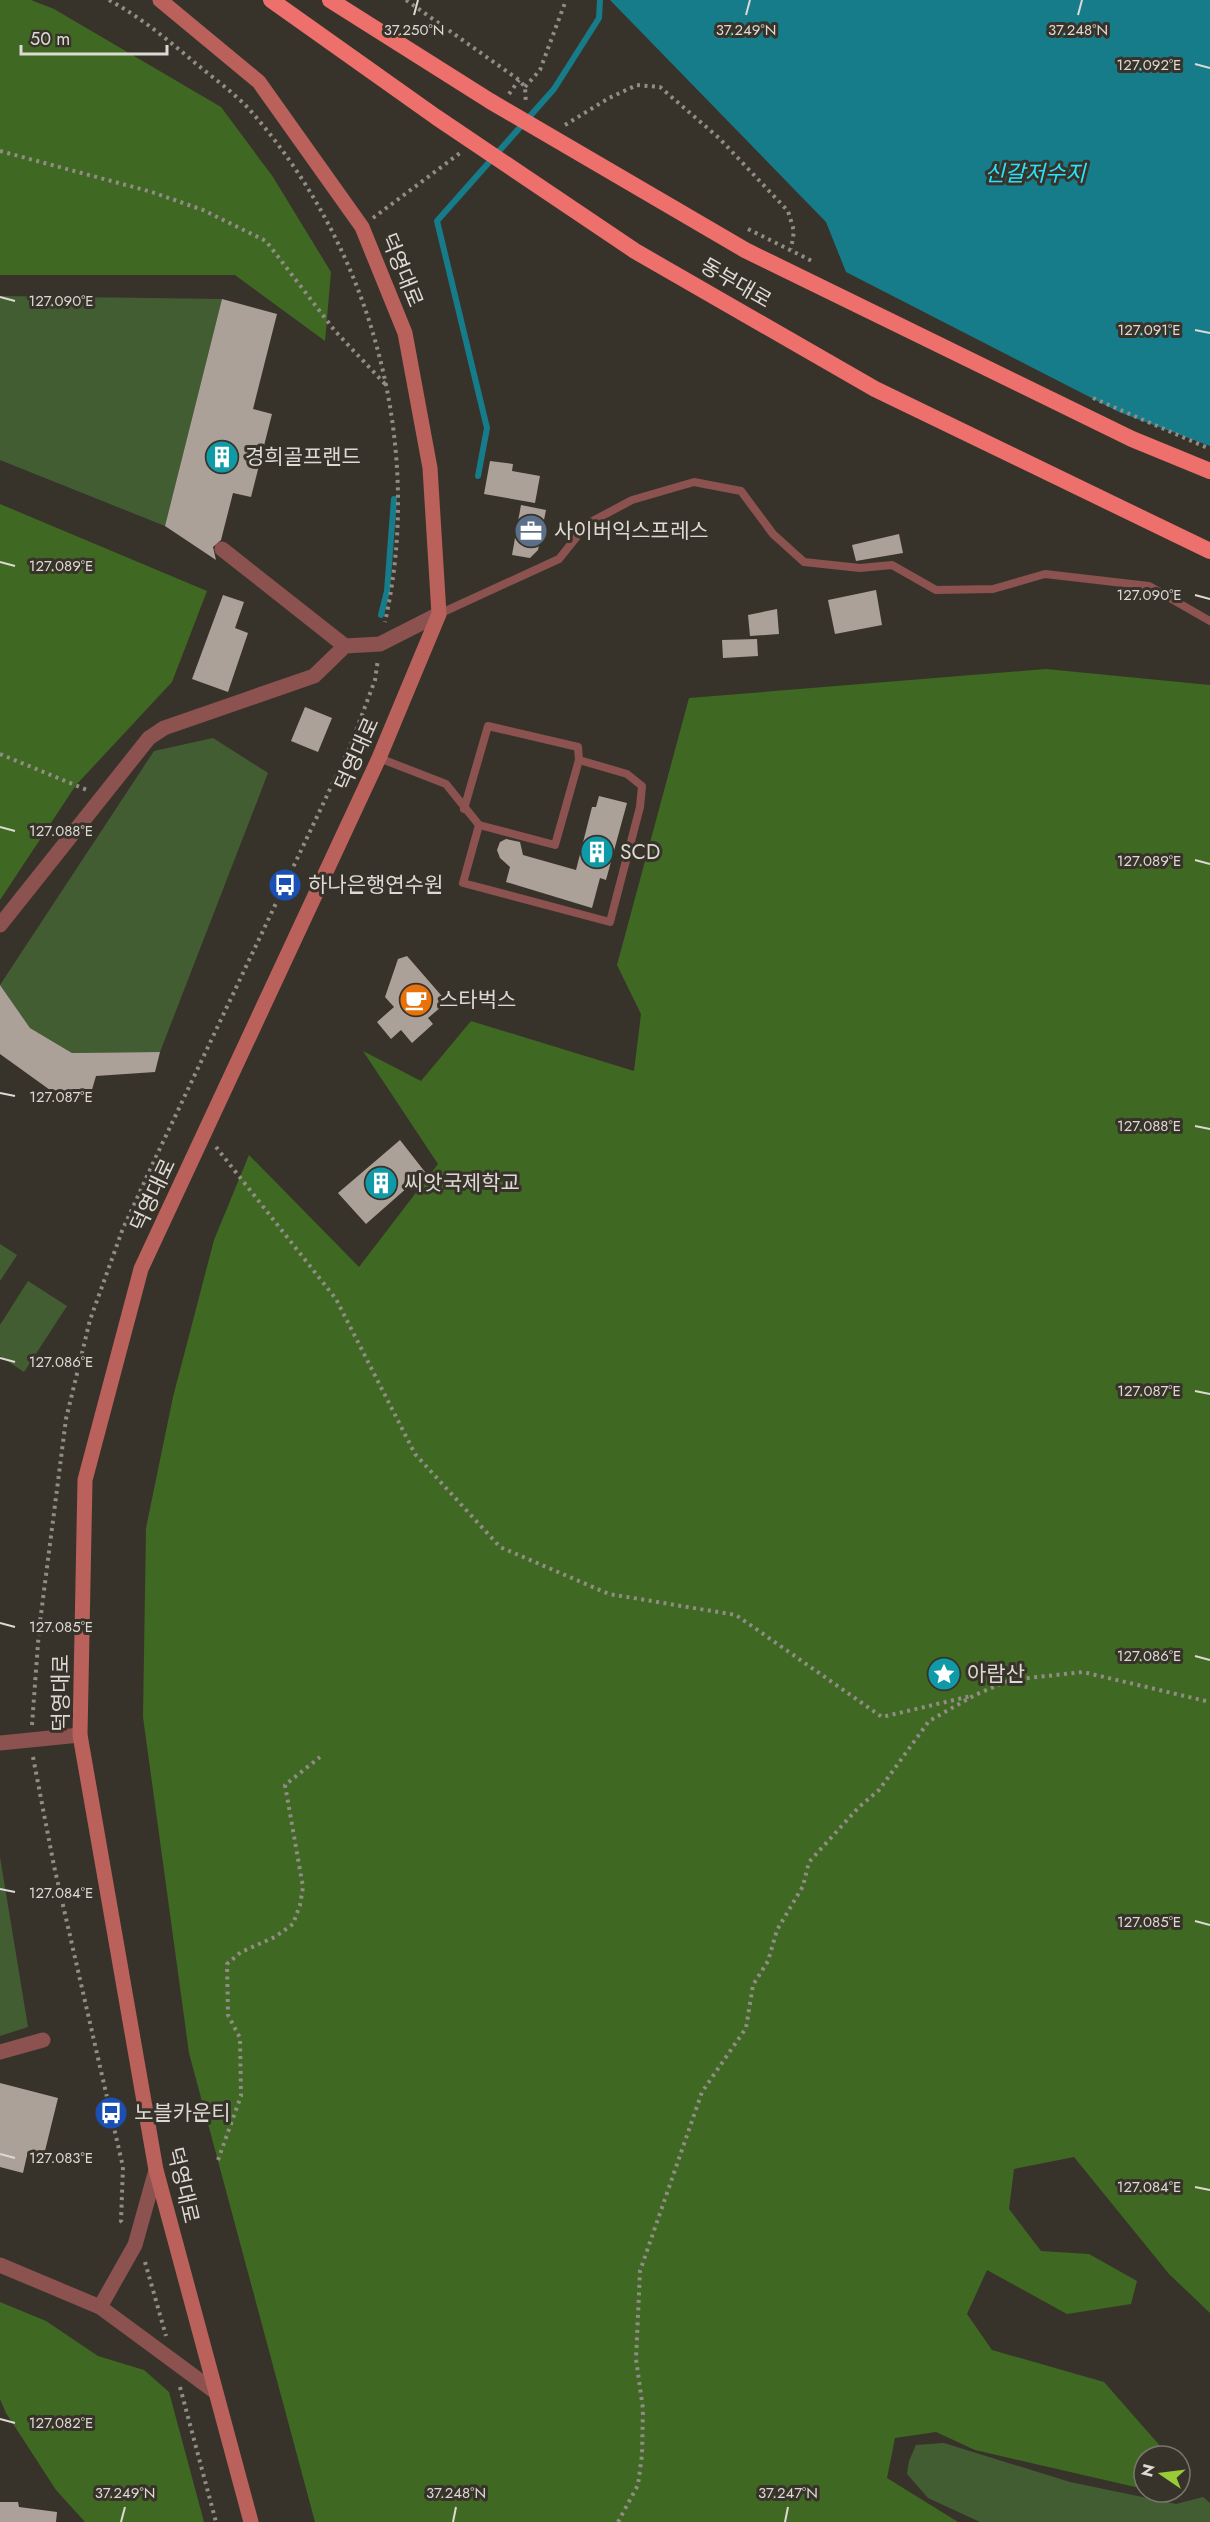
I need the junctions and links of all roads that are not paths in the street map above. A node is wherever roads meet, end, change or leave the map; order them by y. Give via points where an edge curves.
1 (160, 0) edge
2 (270, 0) edge
3 (330, 0) edge
4 (1210, 471) edge
5 (222, 549) dead end
6 (1210, 551) edge
7 (439, 614) junction
8 (1210, 621) edge
9 (345, 646) junction
10 (379, 758) junction
11 (579, 760) junction
12 (465, 809) junction
13 (479, 825) junction
14 (0, 925) edge
15 (80, 1735) junction
16 (0, 1743) edge
17 (43, 2040) dead end
18 (0, 2052) edge
19 (156, 2170) junction
20 (0, 2265) edge
21 (100, 2307) junction
22 (214, 2391) junction
23 (251, 2522) edge

1 - 7 main road, 덕영대로 via 259,82 362,226 405,333 430,468
2 - 6 highway, 동부대로 via 635,251 875,389
3 - 4 highway, 동부대로 via 490,101 745,250 1132,439
5 - 9 street
7 - 8 lane via 559,559 587,524 632,500 694,482 741,491 773,534 804,562 860,568 892,565 936,590 993,589 1045,574 1149,586
7 - 9 street via 380,644
7 - 10 main road, 덕영대로
9 - 14 street via 314,676 164,728 149,738
10 - 12 lane via 446,784
10 - 15 main road, 덕영대로 via 141,1269 85,1480
11 - 12 lane via 578,747 488,726
11 - 13 lane via 555,845
11 - 13 lane via 627,774 642,786 610,922 463,883
12 - 13 lane
15 - 16 street
15 - 19 main road, 덕영대로
17 - 18 street
19 - 21 street via 135,2245
19 - 22 main road, 덕영대로
20 - 21 street
21 - 22 street
22 - 23 main road, 덕영대로

